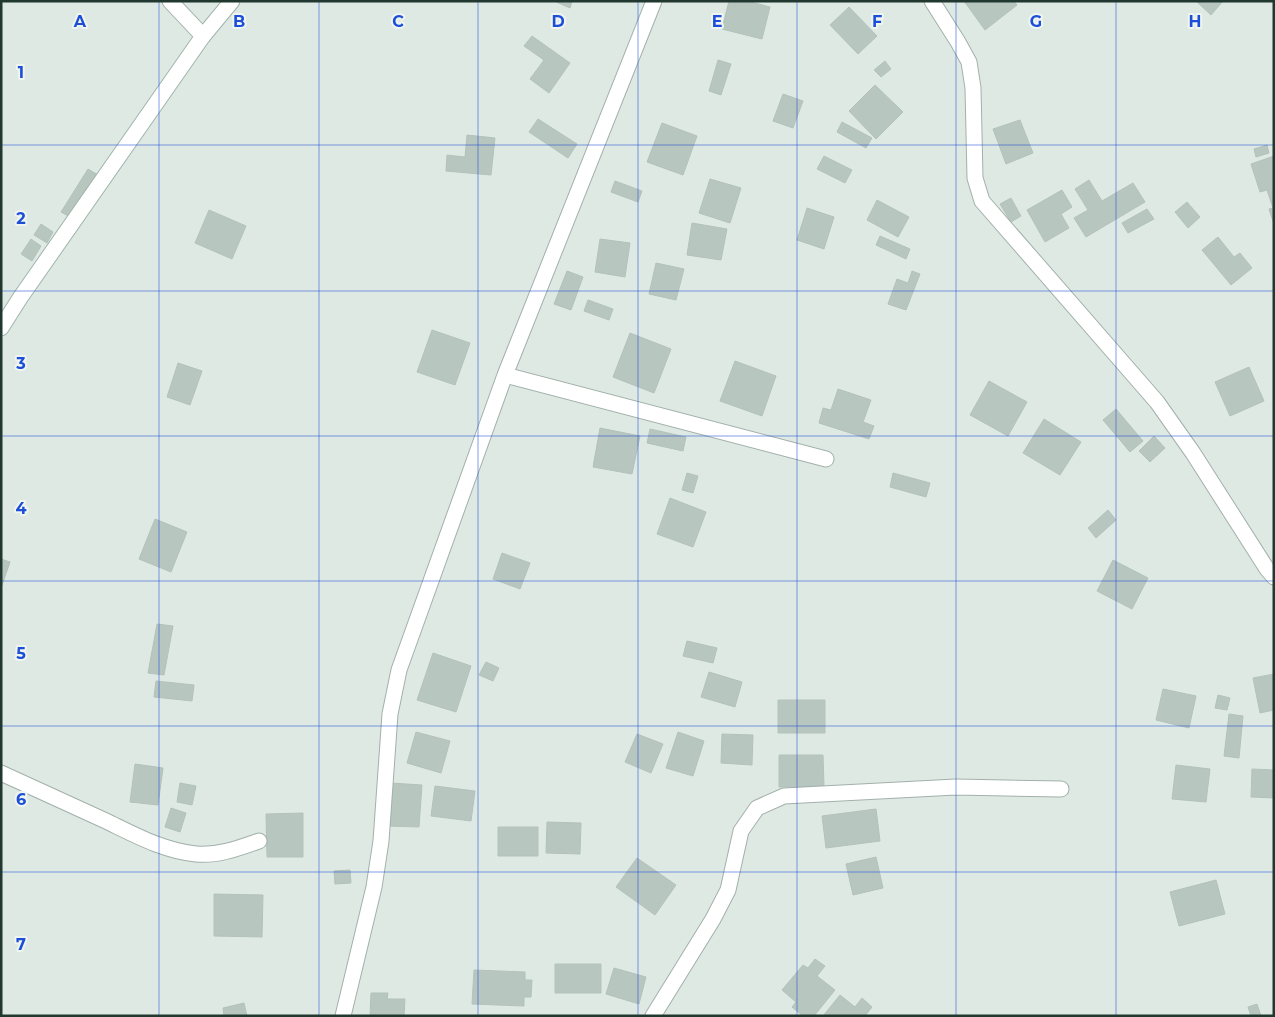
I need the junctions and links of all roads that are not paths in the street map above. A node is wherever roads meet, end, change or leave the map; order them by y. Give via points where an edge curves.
1 (170, 1) edge
2 (232, 1) edge
3 (654, 1) edge
4 (932, 1) edge
5 (203, 36) junction
6 (1, 328) edge
7 (505, 375) junction
8 (826, 459) dead end
9 (1274, 577) edge
10 (1, 773) edge
11 (1061, 789) dead end
12 (259, 841) dead end
13 (343, 1016) edge
14 (653, 1016) edge

1 - 5 street
2 - 5 street
3 - 7 street
4 - 9 street via 969,62 973,88 975,178 982,201 1157,402
5 - 6 street
7 - 8 street
7 - 13 street via 399,670 390,714 381,842 374,887
10 - 12 street via 177,851 217,853
11 - 14 street via 956,788 784,796 757,808 741,831 728,890 713,920

